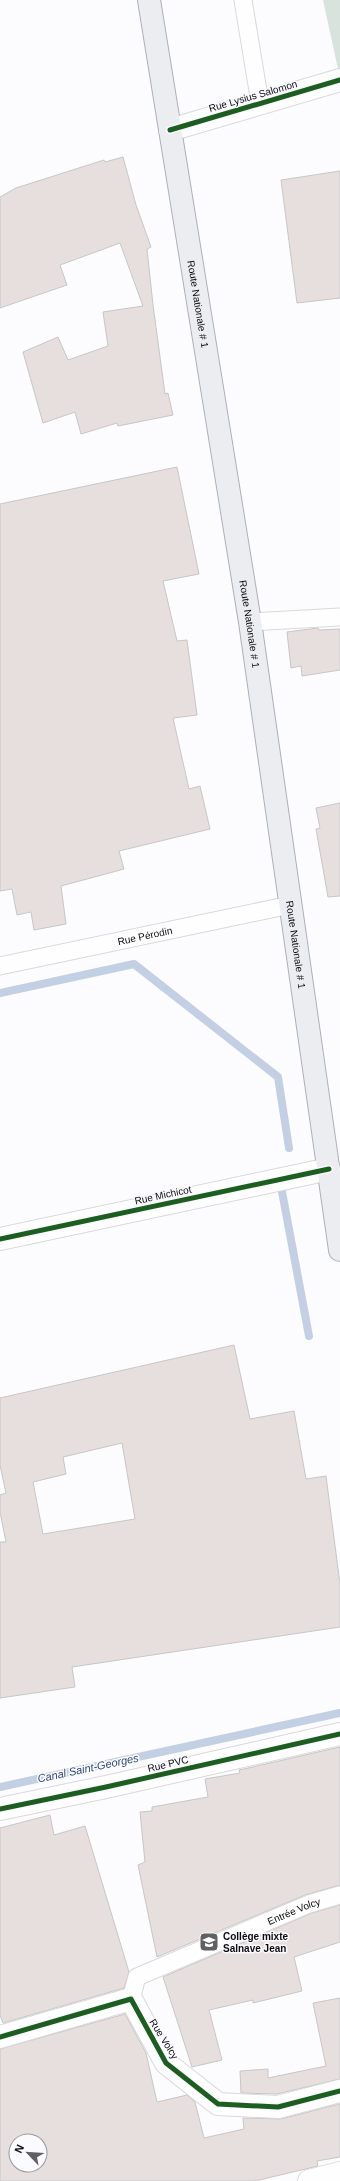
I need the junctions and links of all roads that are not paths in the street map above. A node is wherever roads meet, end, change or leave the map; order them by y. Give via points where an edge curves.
1 (149, 0) edge
2 (243, 0) edge
3 (340, 80) edge
4 (260, 103) junction
5 (170, 130) junction
6 (340, 617) edge
7 (250, 622) junction
8 (290, 905) junction
9 (0, 966) edge
10 (329, 1169) junction
11 (336, 1197) edge
12 (0, 1239) edge
13 (340, 1250) edge
14 (340, 1734) edge
15 (0, 1809) edge
16 (340, 1895) edge
17 (131, 1999) junction
18 (0, 2037) edge
19 (340, 2091) edge
20 (340, 2173) edge
21 (309, 2181) edge

1 - 5 main road, Route Nationale # 1
2 - 4 lane
3 - 4 street, Rue Lysius Salomon
4 - 5 street, Rue Lysius Salomon
5 - 7 main road, Route Nationale # 1
6 - 7 lane
7 - 8 main road, Route Nationale # 1
8 - 9 lane, Rue Pérodin
8 - 10 main road, Route Nationale # 1
10 - 11 main road, Route Nationale # 1
10 - 12 street, Rue Michicot
11 - 13 main road, Route Nationale # 1
14 - 15 street, Rue PVC
16 - 17 lane, Entrée Volcy via 309,1904 137,1977
17 - 18 street
17 - 19 street, Rue Volcy via 166,2063 218,2104 278,2107
20 - 21 street

